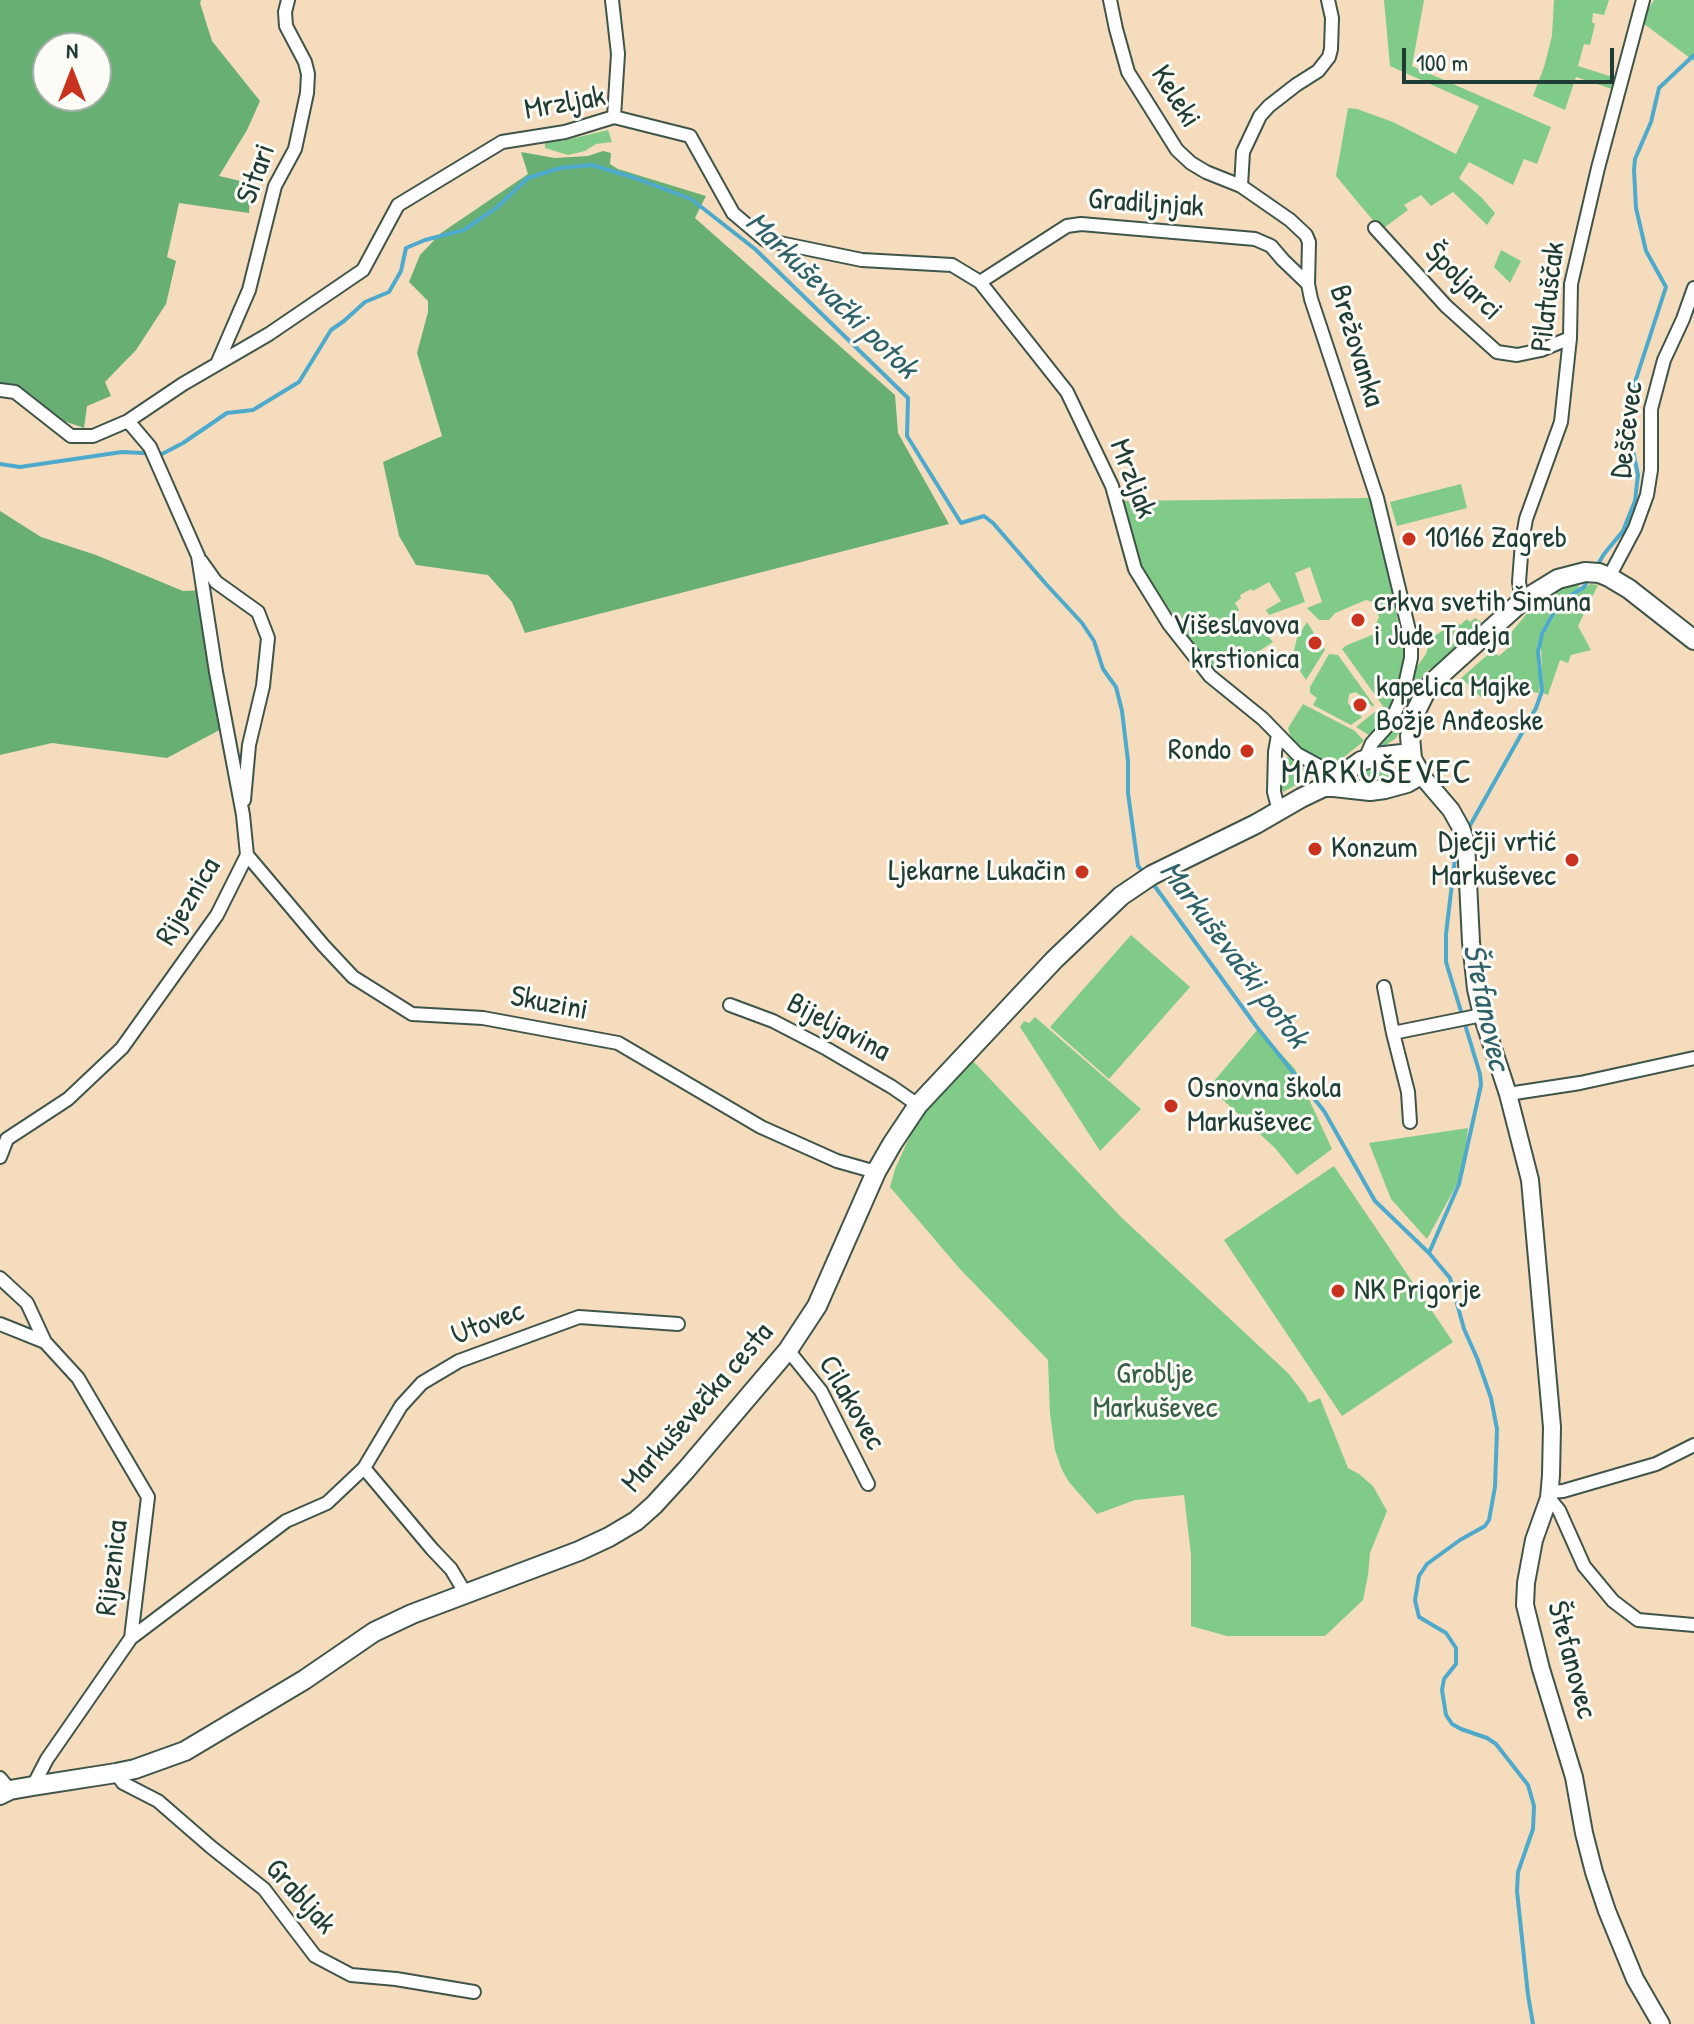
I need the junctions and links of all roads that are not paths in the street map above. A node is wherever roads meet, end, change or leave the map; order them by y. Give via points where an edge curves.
1 (288, 0) edge
2 (612, 0) edge
3 (1110, 0) edge
4 (1328, 0) edge
5 (1643, 0) edge
6 (614, 117) junction
7 (1241, 186) junction
8 (1375, 228) dead end
9 (980, 282) junction
10 (1308, 284) junction
11 (1694, 288) edge
12 (1570, 338) junction
13 (217, 364) junction
14 (0, 390) edge
15 (128, 421) junction
16 (198, 556) junction
17 (1598, 574) junction
18 (1522, 601) junction
19 (1694, 640) edge
20 (1278, 735) junction
21 (1411, 753) junction
22 (1356, 764) junction
23 (1421, 775) junction
24 (1324, 787) junction
25 (1363, 790) junction
26 (1279, 811) junction
27 (243, 815) junction
28 (247, 855) junction
29 (1384, 987) dead end
30 (730, 1005) dead end
31 (1477, 1016) junction
32 (1393, 1033) junction
33 (1694, 1058) edge
34 (1508, 1094) junction
35 (918, 1105) junction
36 (1410, 1122) dead end
37 (0, 1157) edge
38 (876, 1172) junction
39 (0, 1278) edge
40 (0, 1324) edge
41 (678, 1324) dead end
42 (45, 1342) junction
43 (788, 1350) junction
44 (1694, 1445) edge
45 (364, 1468) junction
46 (868, 1484) dead end
47 (1549, 1495) junction
48 (466, 1594) junction
49 (1694, 1625) edge
50 (131, 1638) junction
51 (116, 1773) junction
52 (33, 1786) junction
53 (3, 1788) edge
54 (474, 1992) dead end
55 (1661, 2024) edge

1 - 13 street, Sitari via 286,26 305,62 307,93 295,149 275,186 249,290
2 - 6 street via 618,54
3 - 7 street, Keleki via 1128,72 1177,150 1206,172
4 - 7 street via 1329,57 1260,116 1243,152
5 - 12 street, Pilatuščak via 1571,284
6 - 9 street, Mrzljak via 690,136 733,213 765,240 862,260 952,265
6 - 13 street, Mrzljak via 502,142 398,205 363,270
7 - 10 street, Brežovanka via 1306,235
8 - 12 street, Špoljarci via 1446,306 1497,352 1517,355
9 - 10 street, Gradiljnjak via 1067,226 1081,224 1255,239 1271,246
9 - 20 street, Mrzljak via 1067,392 1112,486 1135,569 1169,624 1210,676
10 - 22 street, Brežovanka via 1377,498 1411,639 1403,694 1391,722
11 - 17 street, Deščevec via 1664,360 1651,409 1647,495 1635,528
12 - 18 street, Pilatuščak via 1561,422 1522,542
13 - 15 street, Mrzljak
14 - 15 street, Mrzljak via 15,392 71,436 93,436
15 - 16 street, Rijeznica via 150,447
16 - 27 street, Rijeznica
16 - 27 street via 216,582 258,612 268,638
17 - 18 main road via 1558,579
17 - 19 main road via 1629,589
18 - 21 main road via 1427,689 1412,723
20 - 22 street, Mrzljak via 1311,763 1330,770
20 - 26 street via 1274,792
21 - 22 main road
21 - 23 main road
22 - 24 main road, Markuševečka cesta
22 - 25 main road via 1355,777
23 - 25 main road via 1395,787
23 - 31 street, Štefanovec via 1441,796 1466,842
24 - 25 main road
24 - 26 main road, Markuševečka cesta
26 - 35 main road, Markuševečka cesta via 1121,896
27 - 28 street, Rijeznica
28 - 37 street, Rijeznica via 217,915 122,1048 68,1099 7,1139
28 - 38 street, Skuzini via 353,977 412,1014 483,1018 618,1043 761,1127
29 - 32 street
30 - 35 street, Bijeljavina via 827,1049
31 - 32 street
31 - 34 street, Štefanovec
32 - 36 street
33 - 34 street
34 - 47 street, Štefanovec via 1530,1180 1552,1427
35 - 38 main road, Markuševečka cesta
38 - 43 main road, Markuševečka cesta via 817,1306
39 - 42 street, Rijeznica via 27,1303
40 - 42 street
41 - 45 street, Utovec via 579,1317 459,1361 422,1383 401,1406
42 - 50 street, Rijeznica via 78,1378 148,1497
43 - 46 street, Cilakovec via 821,1391
43 - 48 main road, Markuševečka cesta via 636,1521 579,1551
44 - 47 street via 1656,1464
45 - 48 street via 451,1569
45 - 50 street, Utovec via 327,1503 286,1521
47 - 49 street via 1584,1566 1613,1601 1638,1620
47 - 55 street, Štefanovec via 1526,1583 1529,1628 1574,1777 1602,1898 1635,1979
48 - 51 main road, Markuševečka cesta via 374,1632 185,1751
50 - 52 street, Rijeznica
51 - 52 main road, Markuševečka cesta
51 - 54 street, Grabljak via 264,1889 315,1956 351,1975
52 - 53 main road, Markuševečka cesta

